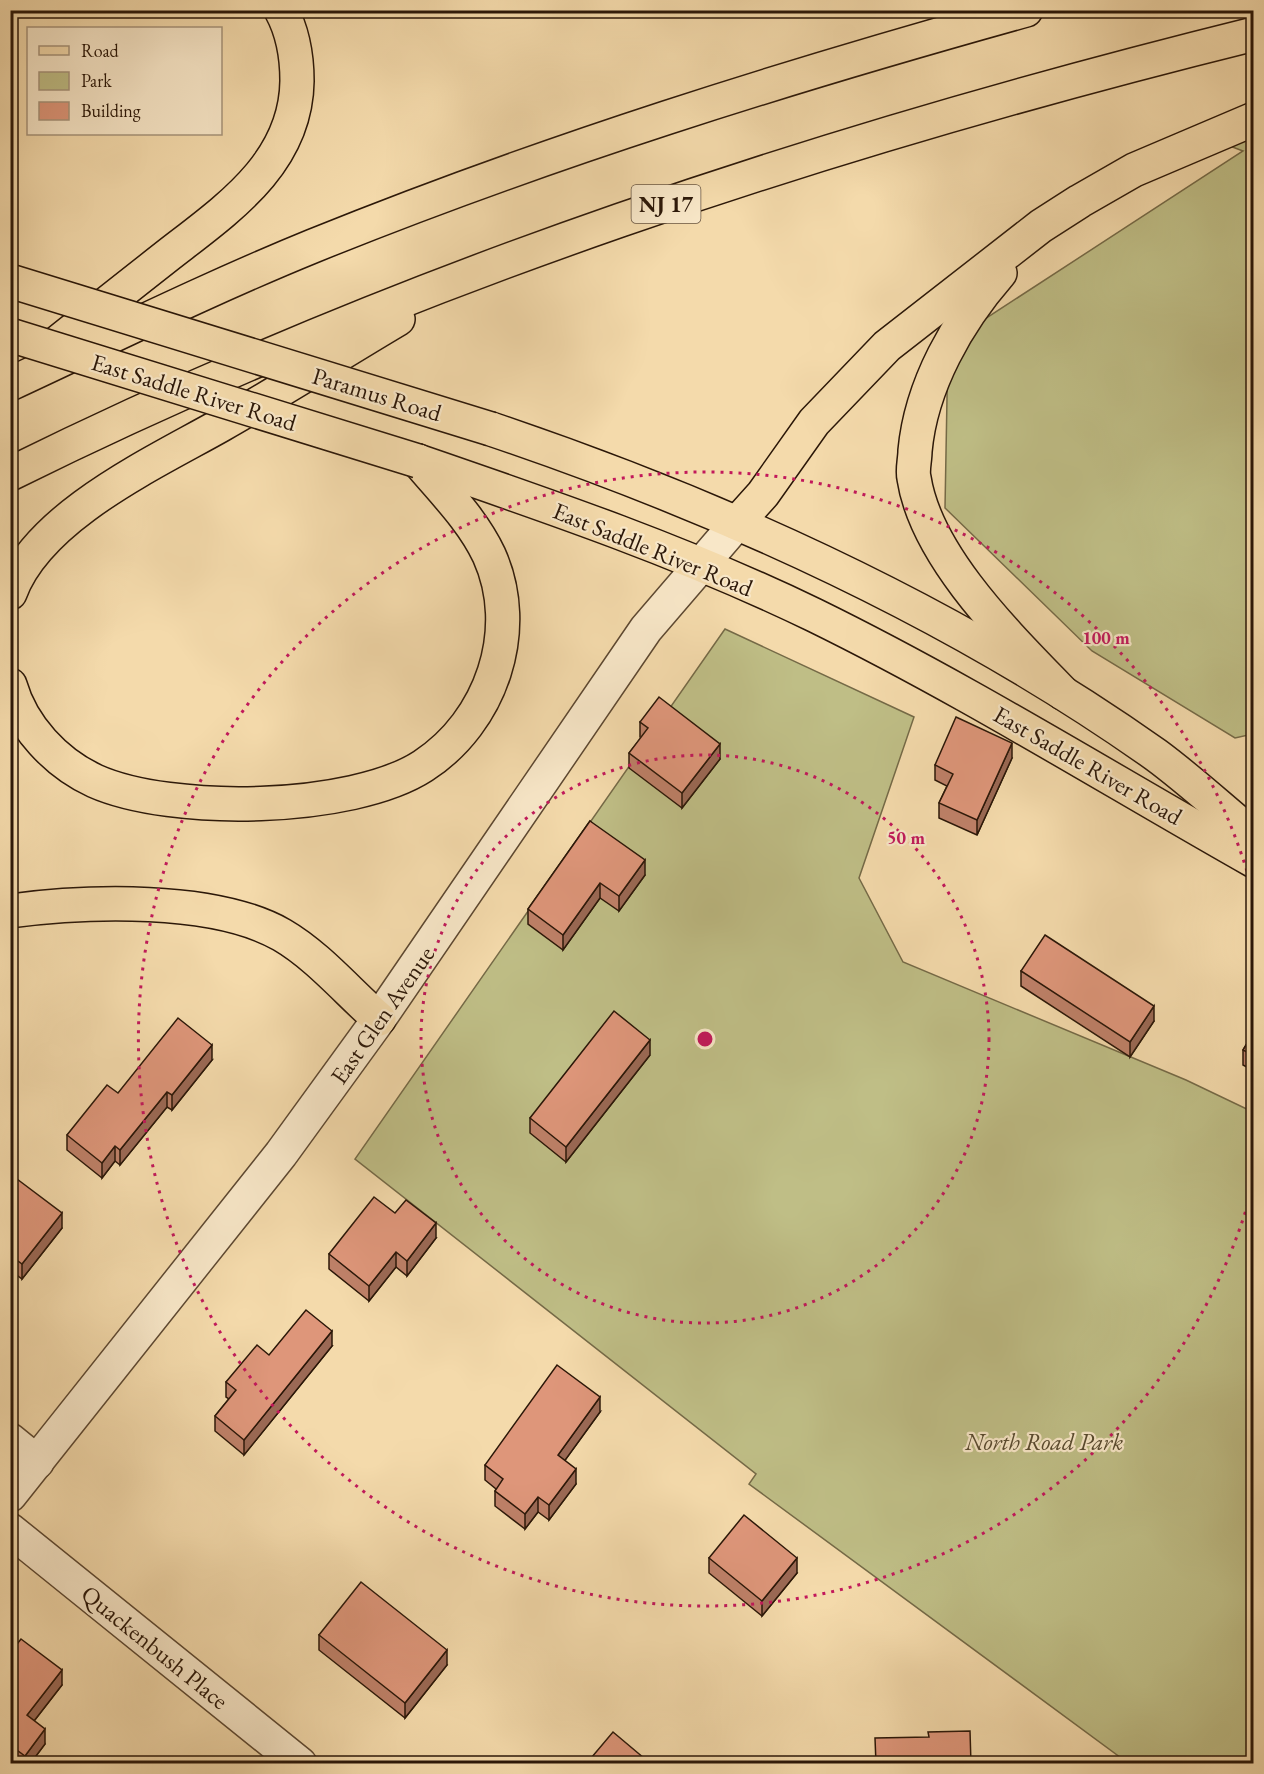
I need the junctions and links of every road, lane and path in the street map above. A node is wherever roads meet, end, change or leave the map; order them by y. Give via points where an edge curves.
1 (281, 10) edge
2 (1026, 10) edge
3 (1254, 34) edge
4 (1254, 119) edge
5 (1041, 226) junction
6 (480, 269) junction
7 (10, 281) edge
8 (10, 335) edge
9 (10, 379) edge
10 (10, 384) edge
11 (418, 461) junction
12 (10, 474) edge
13 (737, 524) junction
14 (702, 566) junction
15 (10, 593) edge
16 (10, 685) edge
17 (1063, 693) junction
18 (1254, 836) edge
19 (1254, 861) edge
20 (10, 911) edge
21 (379, 1019) junction
22 (10, 1440) edge
23 (37, 1462) junction
24 (10, 1494) edge
25 (10, 1530) edge
26 (300, 1764) edge

1 - 9 main road via 293,40 297,99 290,126 262,175 224,211
2 - 10 main road via 826,67 438,198 279,261
3 - 6 main road, NJ 17 via 876,136
4 - 5 main road via 1134,170
5 - 13 main road via 886,346 814,422
5 - 17 main road via 980,296 955,337 922,409 913,476 931,527 968,586 1002,629
6 - 12 main road, NJ 17 via 234,369
6 - 15 main road via 169,453 82,510 33,551
7 - 13 main road, Paramus Road, bridge via 491,429 603,468
8 - 11 main road, East Saddle River Road, bridge
11 - 14 main road, East Saddle River Road via 610,528
11 - 16 main road via 473,527 489,556 502,603 499,658 478,710 454,739 422,767 370,788 292,801 188,801 134,794 93,780 58,758 32,729
13 - 14 street, East Glen Avenue
13 - 17 main road, East Saddle River Road via 905,603
14 - 19 main road, East Saddle River Road via 811,614 954,687
14 - 21 street, East Glen Avenue via 646,629
17 - 18 main road, East Saddle River Road via 1157,756
20 - 21 main road via 68,904 118,904 204,911 261,925 302,949
21 - 23 street, East Glen Avenue via 231,1220
22 - 23 street
23 - 24 street, East Glen Avenue
25 - 26 street, Quackenbush Place

